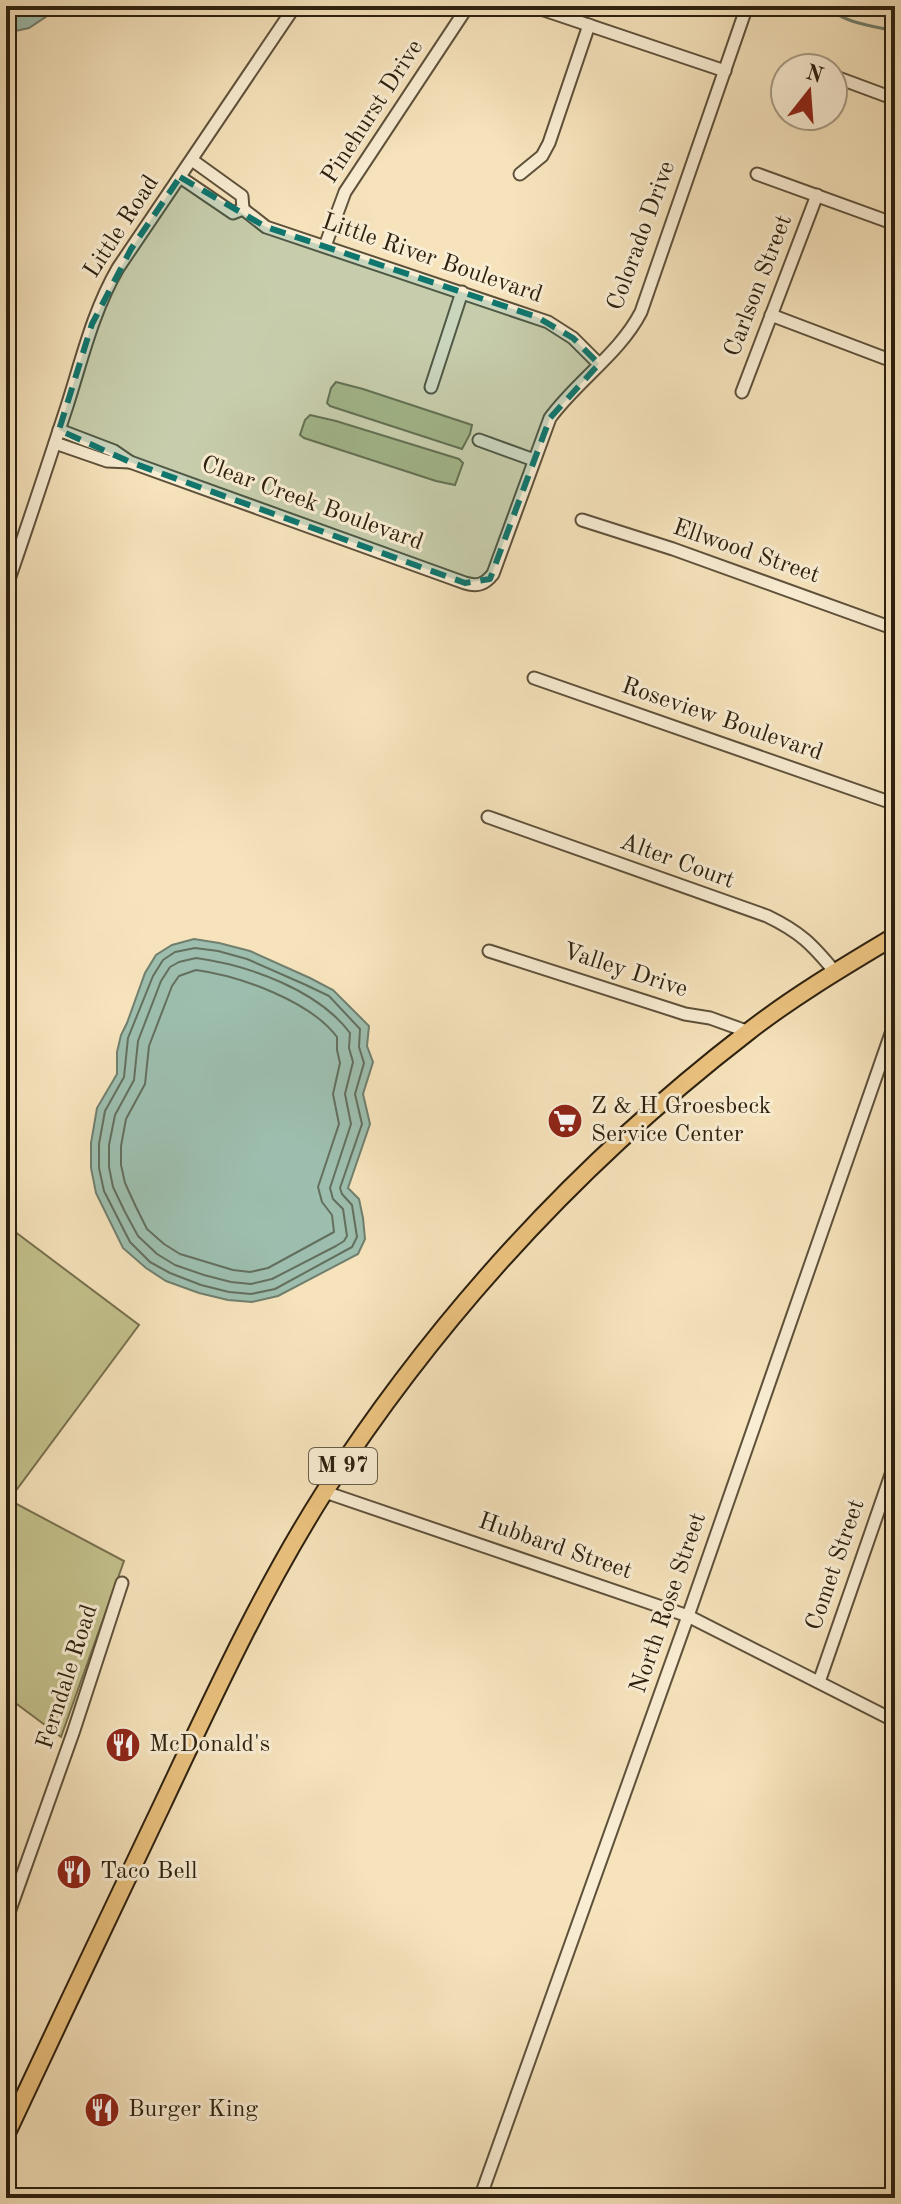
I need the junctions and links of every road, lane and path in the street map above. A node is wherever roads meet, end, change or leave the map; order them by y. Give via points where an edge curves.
1 (295, 6) edge
2 (468, 6) edge
3 (532, 6) edge
4 (747, 6) edge
5 (589, 25) junction
6 (725, 71) junction
7 (849, 82) edge
8 (895, 99) edge
9 (192, 160) junction
10 (520, 174) dead end
11 (757, 174) dead end
12 (180, 177) junction
13 (224, 183) junction
14 (817, 195) junction
15 (212, 200) junction
16 (243, 209) junction
17 (895, 224) edge
18 (325, 246) junction
19 (462, 292) junction
20 (771, 315) junction
21 (895, 362) edge
22 (599, 364) junction
23 (431, 387) dead end
24 (742, 392) dead end
25 (59, 430) junction
26 (479, 440) dead end
27 (55, 443) junction
28 (90, 448) junction
29 (534, 460) junction
30 (582, 520) dead end
31 (479, 585) joint
32 (6, 588) edge
33 (895, 629) edge
34 (534, 678) dead end
35 (895, 804) edge
36 (488, 817) dead end
37 (895, 936) edge
38 (489, 951) dead end
39 (835, 972) junction
40 (895, 1022) edge
41 (749, 1032) junction
42 (895, 1463) edge
43 (325, 1492) junction
44 (122, 1583) dead end
45 (688, 1616) junction
46 (819, 1682) junction
47 (895, 1721) edge
48 (6, 1921) edge
49 (6, 2135) edge
50 (480, 2198) edge

1 - 9 street, Little Road
2 - 18 street, Pinehurst Drive via 349,184
3 - 5 street
4 - 6 street, Colorado Drive
5 - 6 street
5 - 10 street via 549,143
6 - 22 street, Colorado Drive via 641,312
7 - 8 street
9 - 12 street, Little Road
9 - 13 street, Little River Boulevard
11 - 14 street
12 - 15 street, Little River Boulevard
12 - 25 street, Little Road via 104,294
13 - 15 street
13 - 16 street, Little River Boulevard via 242,196
14 - 17 street
14 - 20 street, Carlson Street
15 - 16 street, Little River Boulevard via 233,213
16 - 18 street, Little River Boulevard via 266,227
18 - 19 street, Little River Boulevard
19 - 22 street, Little River Boulevard via 548,322
19 - 23 street
20 - 21 street
20 - 24 street, Carlson Street
22 - 29 street, Colorado Drive via 550,418
25 - 27 street, Little Road
25 - 28 street, Clear Creek Boulevard
26 - 29 street
27 - 28 street, Clear Creek Boulevard
27 - 32 street, Little Road
28 - 31 street, Clear Creek Boulevard via 113,462 130,462
29 - 31 street, Colorado Drive via 493,574
30 - 33 street, Ellwood Street
34 - 35 street, Roseview Boulevard
36 - 39 street, Alter Court via 767,916 803,936
37 - 39 main road, M 97
38 - 41 street, Valley Drive
39 - 41 main road, M 97
40 - 45 street, North Rose Street
41 - 43 main road, M 97 via 628,1132 516,1244 429,1345
42 - 46 street, Comet Street
43 - 45 street, Hubbard Street
43 - 49 main road, M 97 via 240,1641
44 - 48 street, Ferndale Road
45 - 46 street, Hubbard Street
45 - 50 street, North Rose Street
46 - 47 street, Hubbard Street

